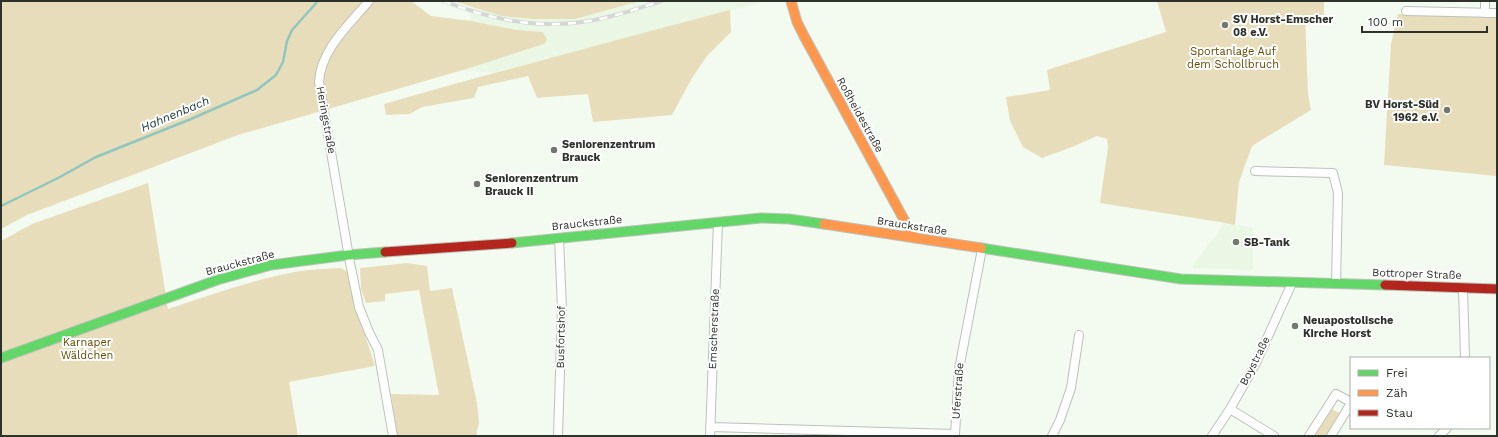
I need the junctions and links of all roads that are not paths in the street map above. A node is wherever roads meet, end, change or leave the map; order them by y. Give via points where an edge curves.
1 (369, 1) edge
2 (791, 1) edge
3 (1485, 1) edge
4 (1406, 11) dead end
5 (1485, 13) junction
6 (1497, 13) edge
7 (1254, 171) dead end
8 (718, 222) junction
9 (559, 238) junction
10 (914, 238) junction
11 (982, 249) junction
12 (348, 255) junction
13 (1188, 279) joint
14 (1292, 283) junction
15 (1336, 284) junction
16 (1463, 288) junction
17 (1497, 289) edge
18 (1079, 335) dead end
19 (1465, 357) edge
20 (1, 358) edge
21 (1350, 402) edge
22 (1350, 405) edge
23 (1230, 409) junction
24 (710, 432) edge
25 (817, 433) edge
26 (955, 435) edge
27 (393, 436) edge
28 (558, 436) edge
29 (1052, 436) edge
30 (1212, 436) edge
31 (1274, 436) edge
32 (1309, 436) edge
33 (1331, 436) edge

1 - 12 street, Heringstraße via 325,56 319,74 319,91
2 - 10 main road, Roßheidestraße via 804,36
3 - 5 street
4 - 5 street
5 - 6 street
7 - 15 street via 1333,173 1338,192
8 - 9 main road, Brauckstraße
8 - 10 main road, Brauckstraße via 761,218 789,220
8 - 24 street, Emscherstraße
9 - 12 main road, Brauckstraße
9 - 28 street, Busfortshof via 562,309
10 - 11 main road, Brauckstraße
11 - 13 main road, Brauckstraße
11 - 26 street, Uferstraße via 959,369
12 - 20 main road, Brauckstraße via 271,265 217,280
12 - 27 street, Heringstraße via 359,307 378,350
13 - 14 main road, Bottroper Straße
14 - 15 main road, Bottroper Straße
14 - 23 street, Boystraße via 1254,365
15 - 16 main road, Bottroper Straße
16 - 17 main road, Bottroper Straße
16 - 19 street
18 - 29 street via 1071,388
21 - 32 street via 1336,394
22 - 33 street
23 - 30 street, Boystraße
23 - 31 street
24 - 25 street, Uferstraße
25 - 26 street, Uferstraße

